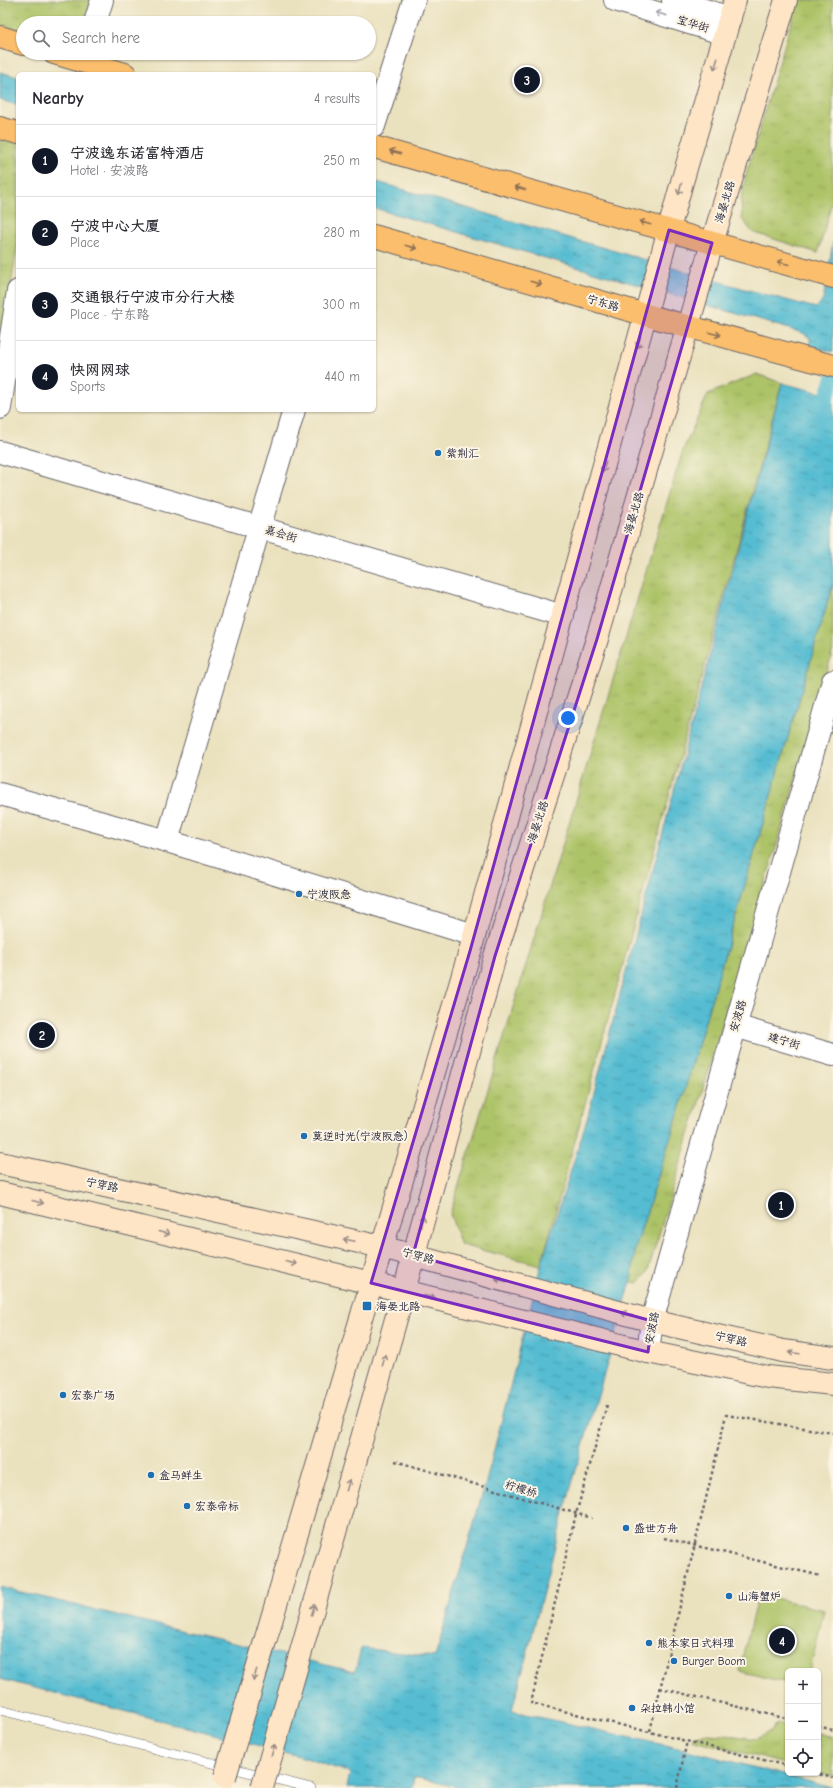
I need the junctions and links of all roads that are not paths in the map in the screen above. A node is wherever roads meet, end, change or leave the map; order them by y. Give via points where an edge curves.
1 (102, 0) edge
2 (414, 0) edge
3 (615, 0) edge
4 (673, 0) edge
5 (786, 0) edge
6 (97, 16) edge
7 (730, 17) edge
8 (0, 37) edge
9 (16, 42) edge
10 (92, 60) edge
11 (120, 72) edge
12 (376, 120) edge
13 (0, 128) edge
14 (16, 132) edge
15 (376, 148) edge
16 (669, 230) junction
17 (376, 237) edge
18 (712, 243) junction
19 (827, 275) edge
20 (16, 304) edge
21 (646, 315) junction
22 (690, 326) junction
23 (833, 366) edge
24 (0, 408) edge
25 (293, 412) edge
26 (0, 452) edge
27 (259, 528) junction
28 (563, 616) junction
29 (833, 681) edge
30 (0, 794) edge
31 (167, 841) junction
32 (474, 935) junction
33 (735, 1026) junction
34 (833, 1055) edge
35 (0, 1163) edge
36 (0, 1193) edge
37 (382, 1247) junction
38 (413, 1255) junction
39 (372, 1283) junction
40 (404, 1290) junction
41 (652, 1321) junction
42 (648, 1352) junction
43 (833, 1358) edge
44 (833, 1384) edge
45 (0, 1710) edge
46 (223, 1783) edge
47 (262, 1788) edge
48 (311, 1788) edge

1 - 6 street
2 - 12 street
7 -> 3 street, 宝华街
4 - 7 street, 宝华街
5 - 18 main road, 海晏北路
7 -> 16 main road
8 - 9 main road
10 - 11 main road
13 - 14 main road
16 -> 15 main road
16 - 18 main road
16 - 21 main road
17 -> 21 main road, 宁东路
19 -> 18 main road
18 - 22 main road, 海晏北路
20 - 24 street
21 - 22 main road, 宁东路
21 -> 28 main road
22 -> 23 main road, 宁东路
38 -> 22 main road, 海晏北路 via 495,956 597,639
25 - 27 street
26 - 27 street, 嘉会街
27 - 28 street, 嘉会街
27 - 31 street
28 - 32 main road
29 - 33 street, 安波路
30 - 31 street
31 - 32 street
32 - 37 main road
33 - 34 street, 建宁街
33 - 41 street, 安波路
37 -> 35 main road, 宁穿路
36 -> 39 main road
37 - 38 main road, 宁穿路
37 - 39 main road
38 - 40 main road, 海晏北路
41 -> 38 main road, 宁穿路
39 - 40 main road
39 -> 46 main road, bridge
40 -> 42 main road
47 -> 40 main road, 海晏北路, bridge
41 - 42 street, 安波路
43 -> 41 main road, 宁穿路 via 783,1351
42 - 44 main road via 768,1377
45 - 48 lane

